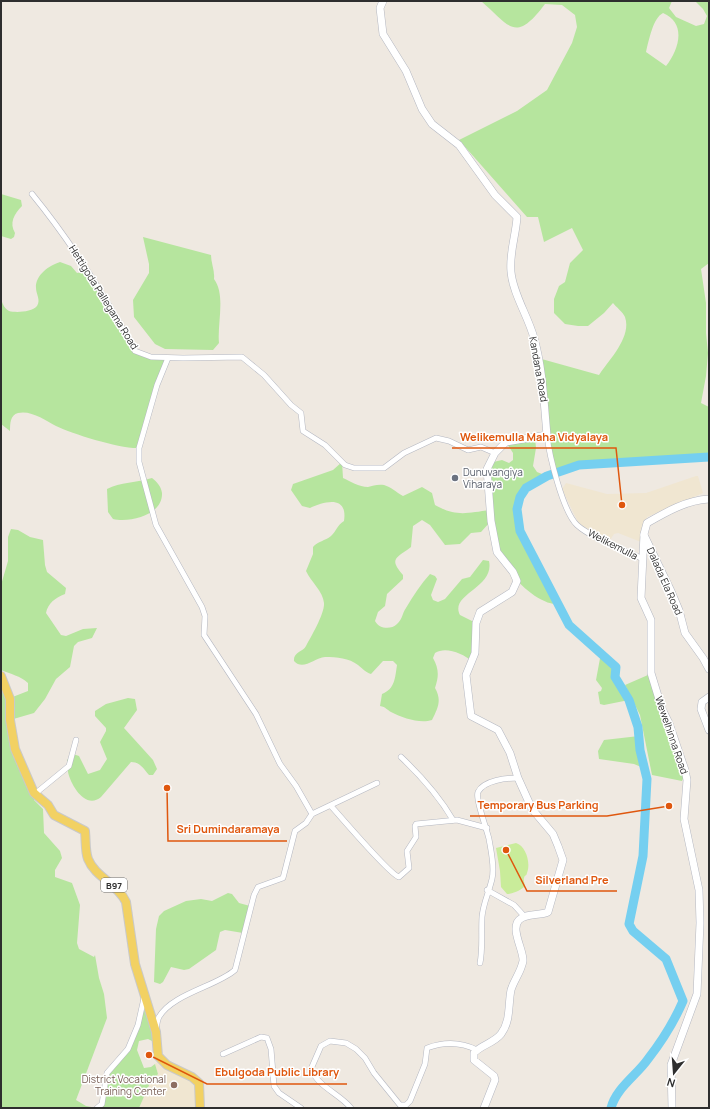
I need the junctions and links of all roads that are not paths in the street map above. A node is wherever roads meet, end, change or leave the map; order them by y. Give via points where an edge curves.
1 (383, 1) edge
2 (32, 194) dead end
3 (168, 358) junction
4 (547, 435) junction
5 (495, 453) junction
6 (709, 499) edge
7 (644, 534) junction
8 (643, 559) junction
9 (709, 669) edge
10 (1, 676) edge
11 (709, 697) edge
12 (709, 730) edge
13 (76, 740) dead end
14 (401, 757) dead end
15 (518, 778) junction
16 (377, 783) dead end
17 (36, 793) junction
18 (331, 806) junction
19 (312, 814) junction
20 (453, 820) junction
21 (487, 828) junction
22 (488, 890) junction
23 (525, 917) junction
24 (480, 964) dead end
25 (144, 997) junction
26 (156, 1032) junction
27 (477, 1050) junction
28 (223, 1054) dead end
29 (298, 1107) edge
30 (97, 1108) edge
31 (200, 1108) edge
32 (351, 1108) edge
33 (484, 1108) edge
34 (672, 1108) edge

1 - 4 street, Kandana Road via 380,8 383,34 406,71 422,109 432,124 459,145 495,195 517,217 511,270 513,284 534,338 543,385
2 - 3 street, Hettigoda Pallegama Road via 64,233 89,271 135,351 147,356
3 - 5 street, Hettigoda Pallegama Road via 242,357 264,375 301,413 303,430 350,467 384,468 404,453 436,438 468,450 481,447
3 - 19 street via 139,448 138,462 145,479 148,501 159,530 202,607 205,616 204,635 256,714 280,764
4 - 5 street via 506,442
4 - 8 street, Welikemulla via 566,507 577,525
5 - 15 street via 487,469 491,521 497,552 517,581 512,592 480,612 476,623 475,653 466,675 466,682 471,716 498,730 510,753
6 - 7 street via 681,506 647,522
7 - 8 street, Wewelhinna Road
7 - 9 street, Dalada Ela Road via 679,610 685,633
8 - 34 street, Wewelhinna Road via 641,598 652,624 651,672 685,770 687,780 684,819 699,890 697,994 671,1065
10 - 17 main road, B97 via 10,699 10,720 15,749
11 - 12 street via 702,702 700,709
13 - 17 street via 69,766
14 - 20 street via 418,772
15 - 21 street via 503,778 478,791 478,801
15 - 23 street via 532,809 553,834 563,860 548,912
16 - 18 street
17 - 25 main road, B97 via 54,815 85,831 88,860 123,895 135,964
18 - 19 street
18 - 20 street via 385,868 398,877 409,868 407,851 416,837 415,826
19 - 26 street via 306,823 295,831 283,878 258,887 254,895 235,970 173,1002 159,1017
20 - 21 street
21 - 22 street via 492,865 492,878
22 - 23 street via 514,904
22 - 24 street via 482,919
23 - 27 street via 517,924 516,935 523,959 511,989 510,1011 502,1033
25 - 26 main road, B97
25 - 30 street via 136,1030 128,1049 108,1073 102,1104
26 - 31 main road, B97 via 157,1052 163,1062 199,1083
27 - 32 street via 468,1046 439,1043 427,1048 424,1064 410,1101 406,1105 400,1105 356,1049 346,1043 330,1041 321,1046 311,1069 329,1090
27 - 33 street via 474,1053 474,1060 494,1076 495,1080
28 - 29 street via 261,1037 267,1038 271,1049 274,1086 279,1094

